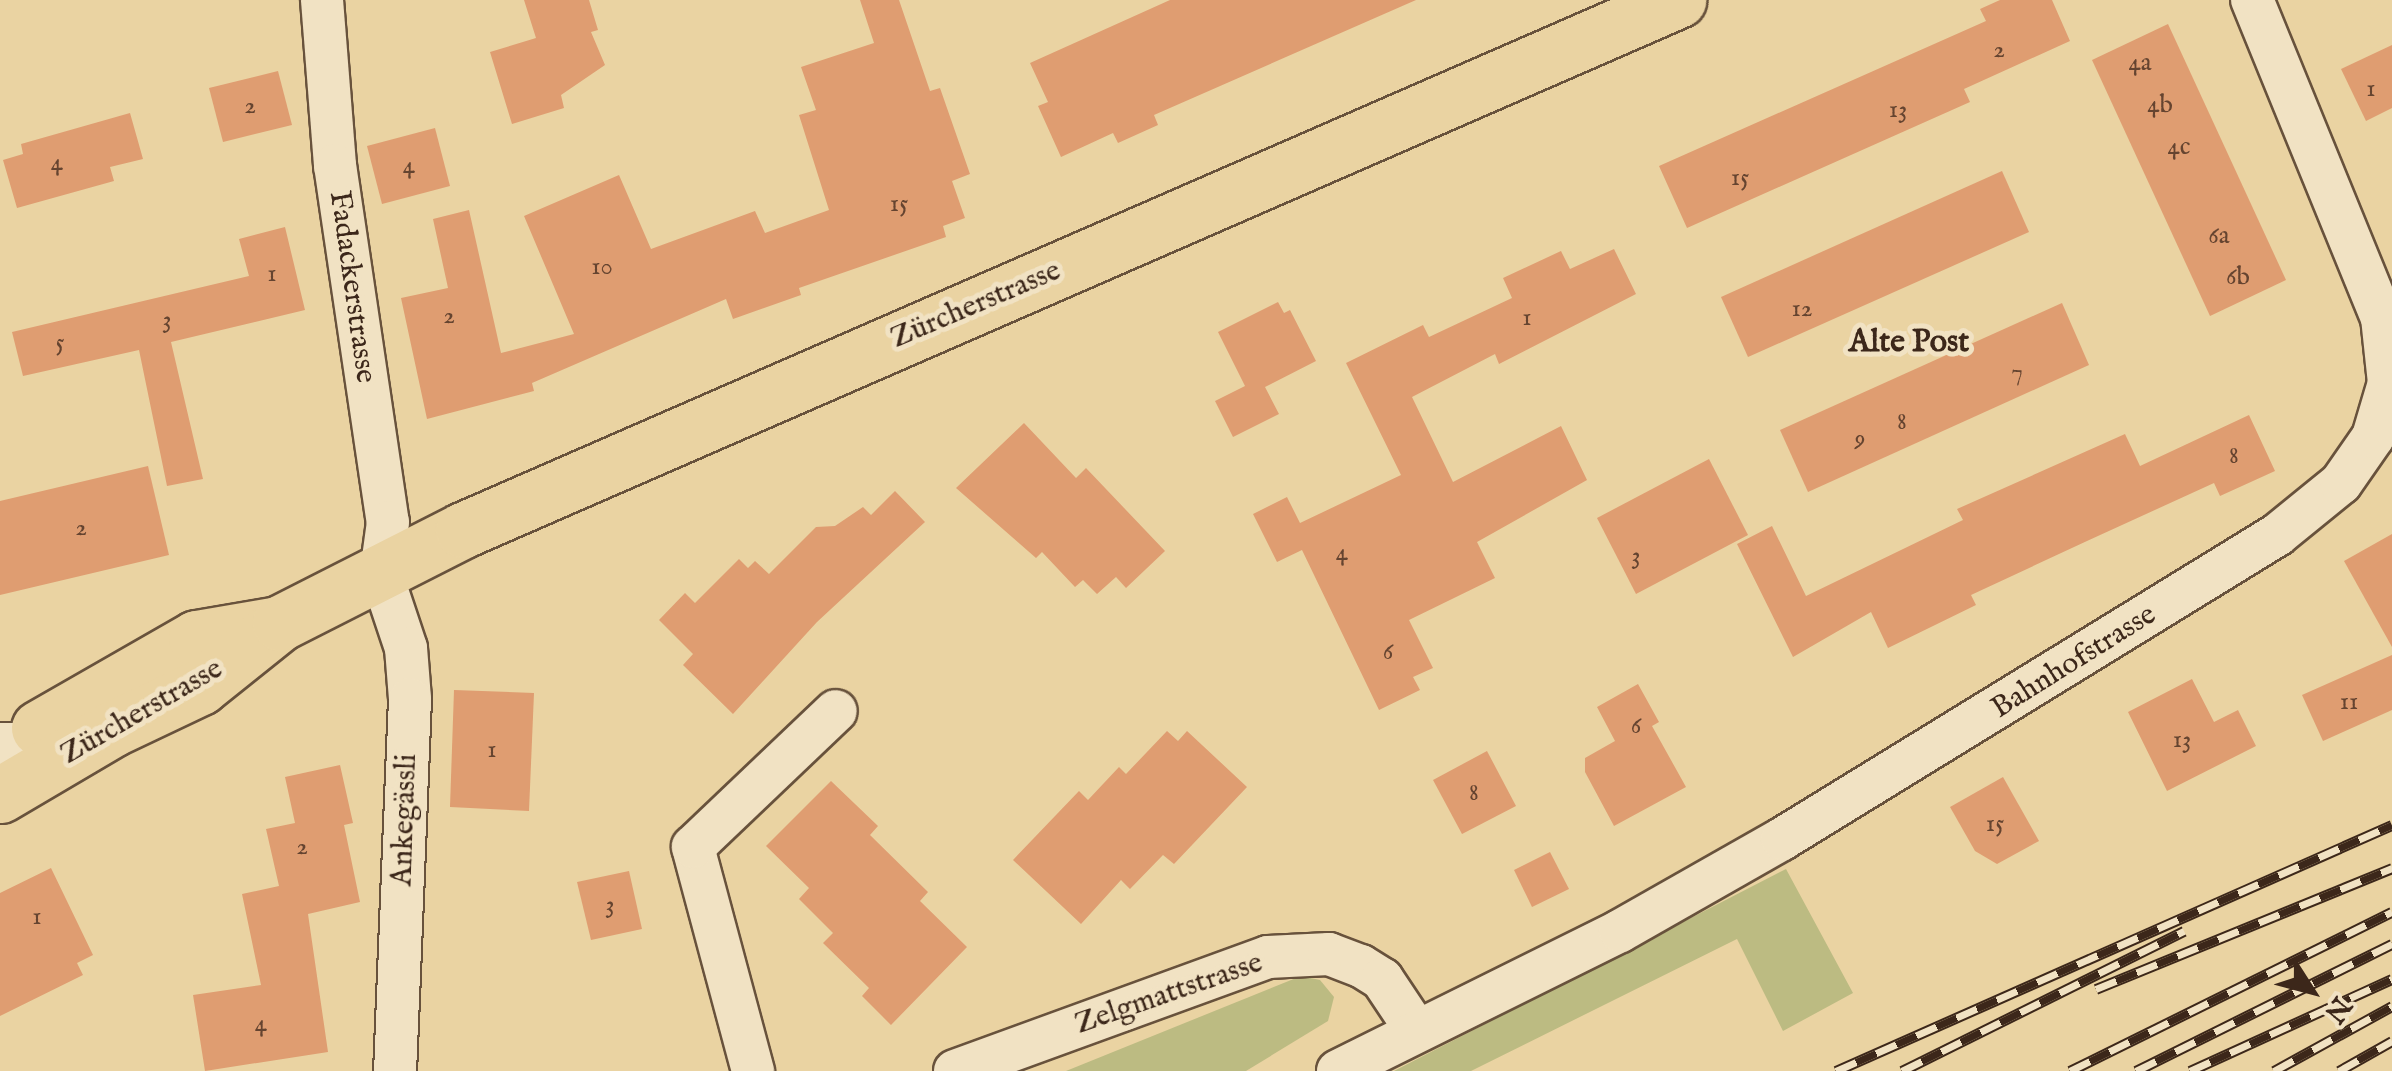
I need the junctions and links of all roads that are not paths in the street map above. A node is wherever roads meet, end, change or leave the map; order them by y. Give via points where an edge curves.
1 (322, 0) edge
2 (1678, 0) edge
3 (2252, 0) edge
4 (2390, 384) edge
5 (381, 573) junction
6 (836, 711) dead end
7 (3, 759) edge
8 (1416, 1030) junction
9 (396, 1071) edge
10 (753, 1071) edge
11 (955, 1071) edge
12 (1338, 1071) edge

1 - 5 street, Fadackerstrasse via 335,165 388,522
2 - 5 main road, Zürcherstrasse via 498,515
3 - 4 street, Bahnhofstrasse via 2365,269 2382,318
4 - 8 street, Bahnhofstrasse via 2373,437 2340,483 2276,535 1782,839 1620,930
5 - 7 main road, Zürcherstrasse via 280,623 196,638
5 - 9 street, Ankegässli via 406,648 410,699
6 - 10 street via 692,847
8 - 11 street, Zelgmattstrasse via 1382,979 1361,966 1329,954 1268,957
8 - 12 street, Bahnhofstrasse

